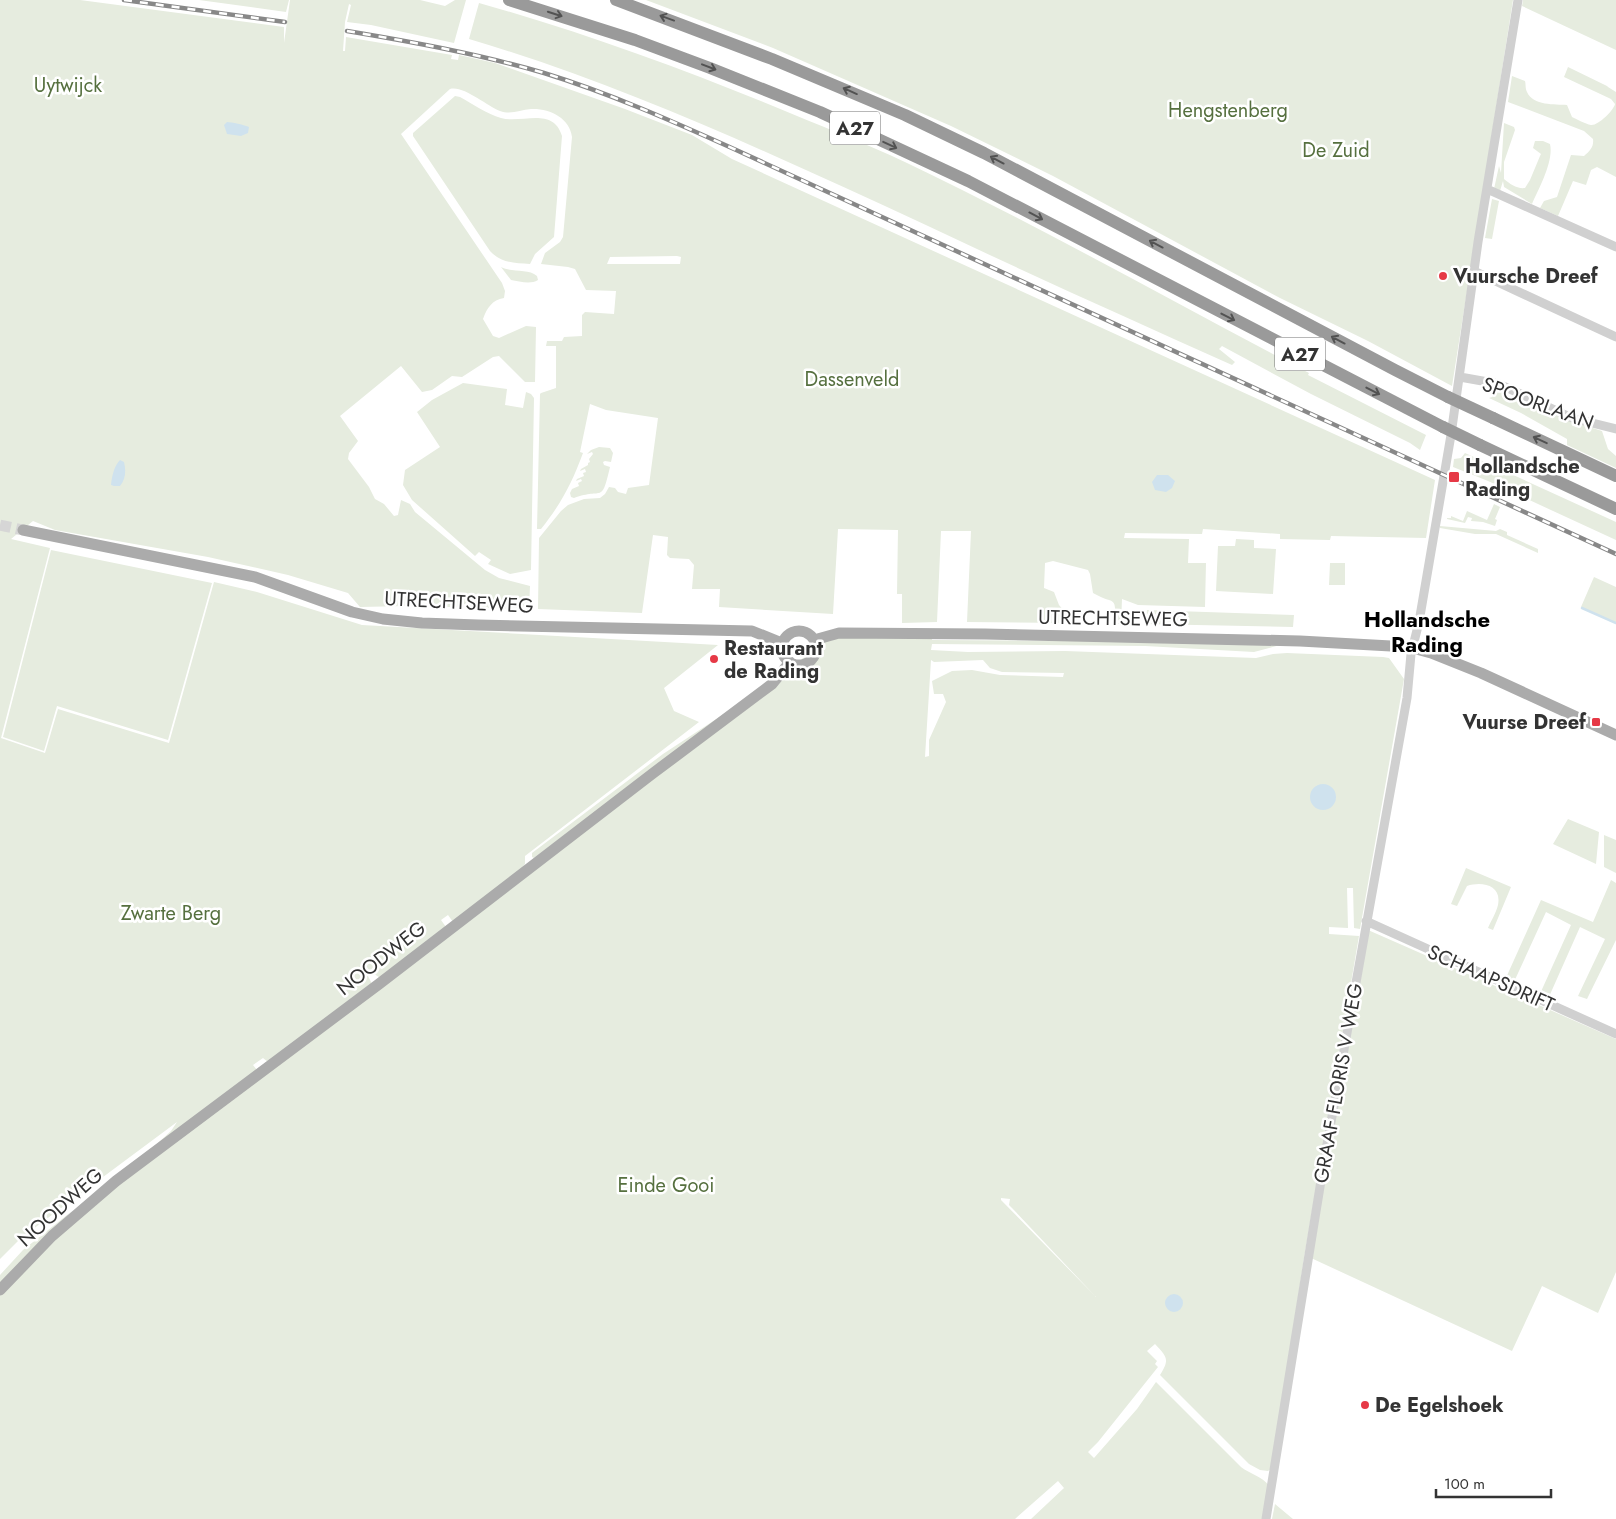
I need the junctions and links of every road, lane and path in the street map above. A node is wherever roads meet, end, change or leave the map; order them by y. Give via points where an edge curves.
1 (509, 0) edge
2 (616, 0) edge
3 (1518, 0) edge
4 (1487, 190) junction
5 (1616, 247) edge
6 (1474, 271) junction
7 (1616, 337) edge
8 (1460, 377) junction
9 (1616, 429) edge
10 (1616, 476) edge
11 (1616, 509) edge
12 (23, 530) tunnel mouth
13 (814, 640) junction
14 (782, 643) junction
15 (1412, 648) junction
16 (790, 662) junction
17 (1616, 735) edge
18 (1366, 921) junction
19 (1616, 1034) edge
20 (0, 1290) edge
21 (1266, 1519) edge

1 -> 11 highway, A27, bridge via 644,43 820,112 968,181 1415,413
10 -> 2 highway, A27, bridge via 1428,387 958,140 772,58
3 - 4 street
4 - 5 street
4 - 6 street
6 - 7 street
6 - 8 street
8 - 9 street, SPOORLAAN via 1499,384 1572,418
8 - 15 street
12 - 14 main road, UTRECHTSEWEG via 255,577 352,612 383,619 422,623 752,631
13 - 14 main road via 804,631 797,631 790,633
13 - 15 main road, UTRECHTSEWEG via 839,633 966,634 1300,641
13 - 16 main road via 815,651 810,660 800,665
14 - 16 main road via 783,654
15 - 17 main road, UTRECHTSEWEG via 1481,673
15 - 18 street, GRAAF FLORIS V WEG via 1407,698
16 - 20 main road, NOODWEG via 772,684 116,1181 52,1236
18 - 19 street, SCHAAPSDRIFT
18 - 21 street, GRAAF FLORIS V WEG

